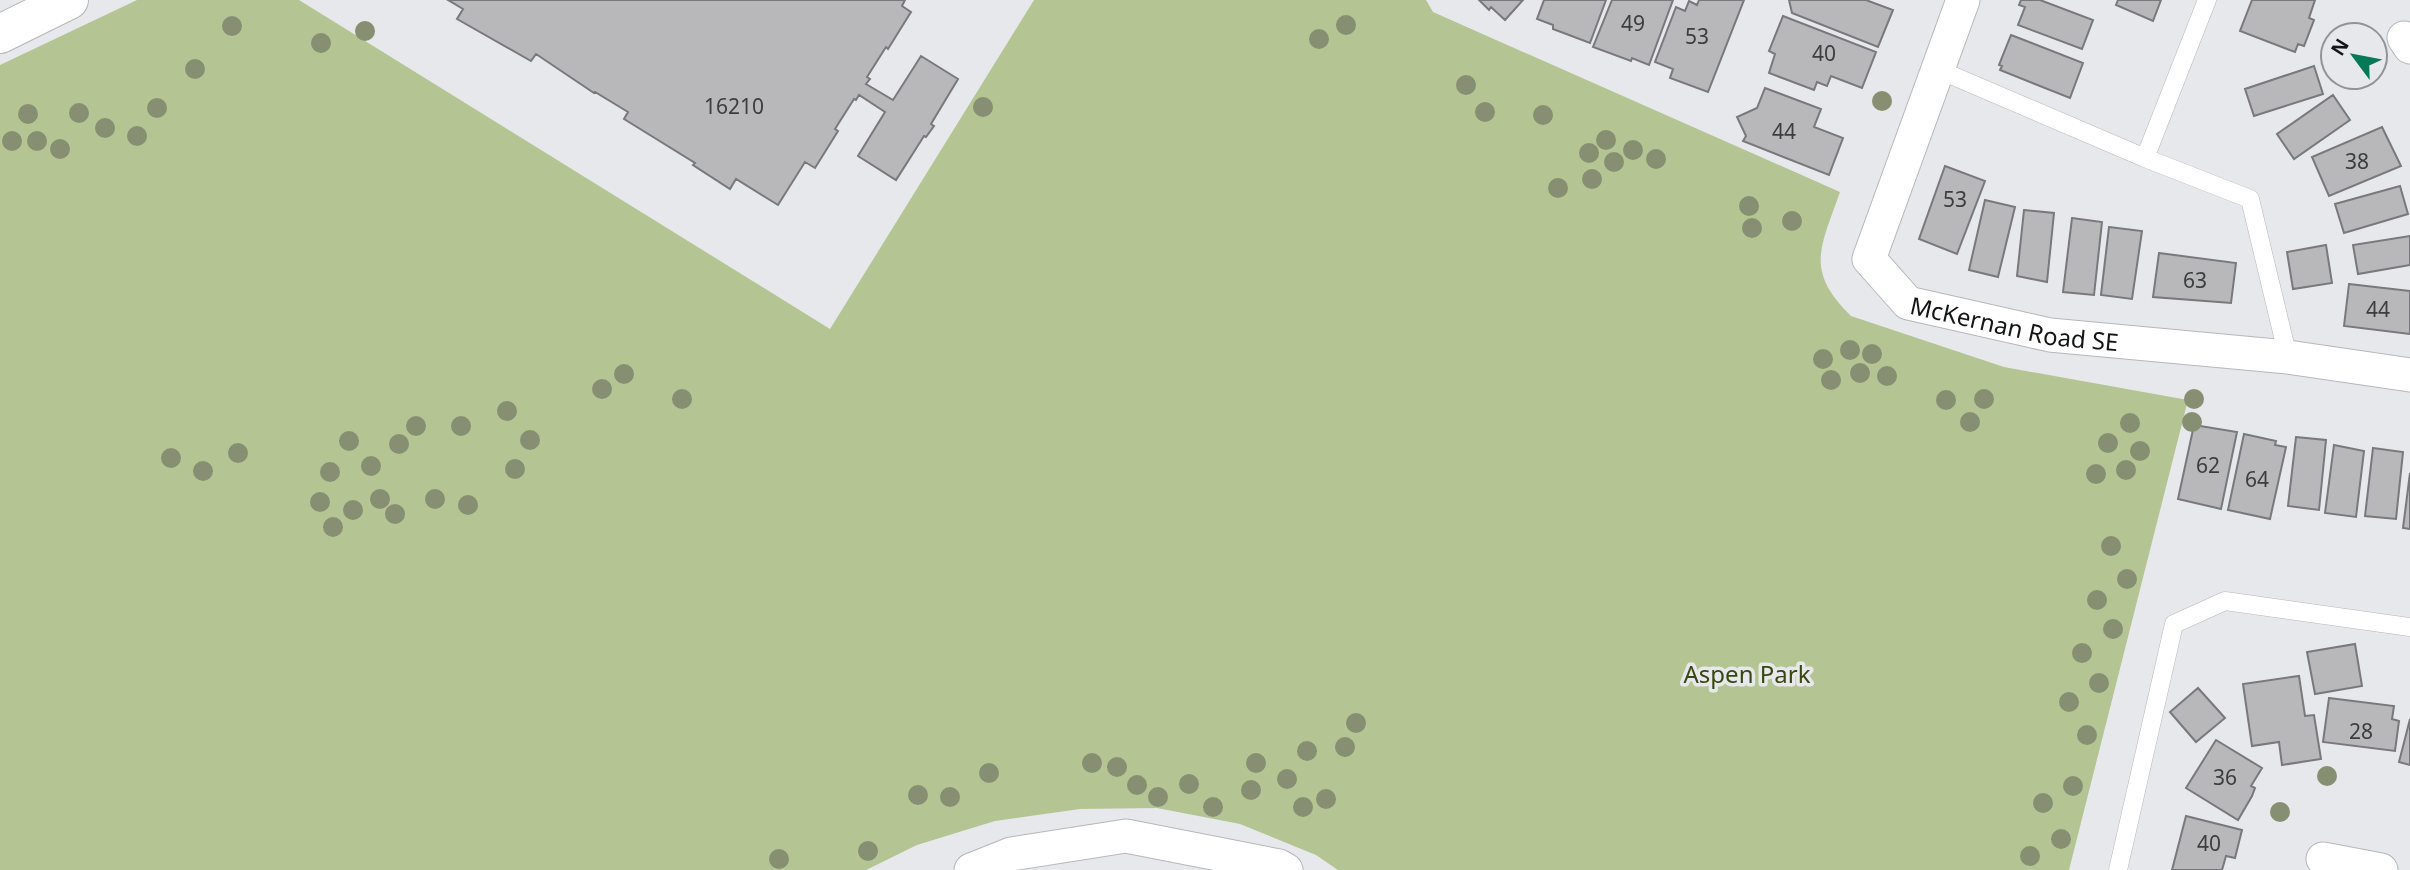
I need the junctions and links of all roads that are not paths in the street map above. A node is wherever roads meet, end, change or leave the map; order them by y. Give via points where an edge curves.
1 (69, 0) edge
2 (1963, 0) edge
3 (2207, 0) edge
4 (0, 34) edge
5 (1937, 69) junction
6 (2145, 158) junction
7 (2288, 357) junction
8 (2410, 375) edge
9 (2410, 626) edge
10 (2323, 859) dead end
11 (971, 870) edge
12 (1286, 870) edge
13 (2118, 870) edge
14 (2381, 870) edge

1 - 4 street
2 - 5 street, McKernan Road SE
3 - 6 lane
5 - 6 lane
5 - 7 street, McKernan Road SE via 1869,259 1908,303 2050,335
6 - 7 lane via 2250,199
7 - 8 street, McKernan Road SE
9 - 13 lane via 2225,601 2174,624
10 - 14 street
11 - 12 street via 1011,854 1126,836

